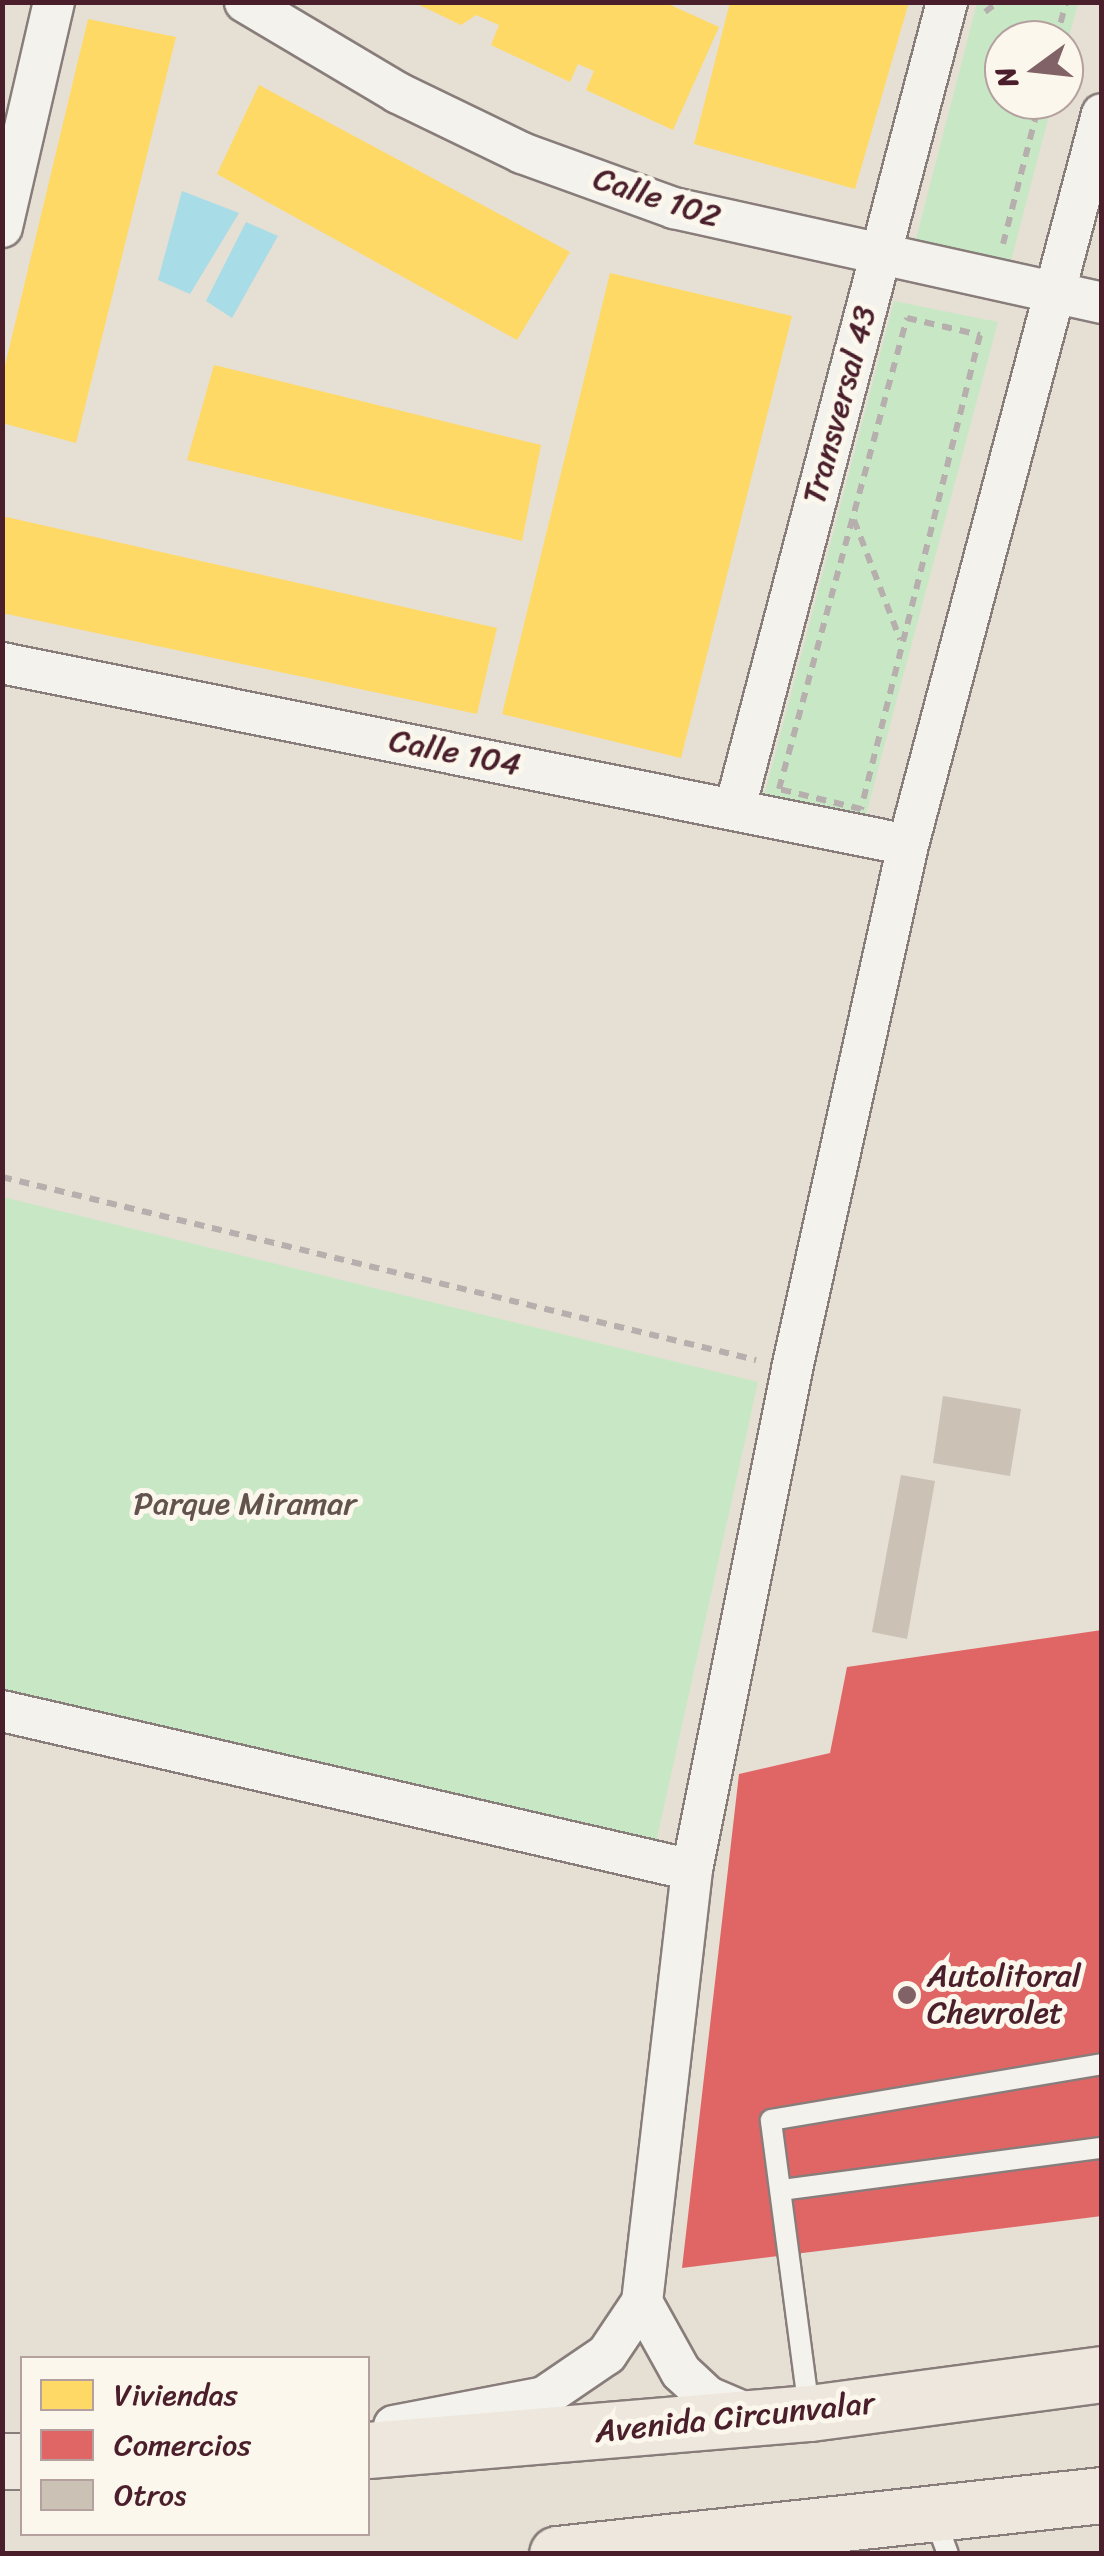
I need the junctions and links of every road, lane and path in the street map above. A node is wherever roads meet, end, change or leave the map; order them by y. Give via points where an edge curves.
1 (54, 2) edge
2 (245, 2) edge
3 (998, 2) edge
4 (966, 7) edge
5 (1102, 114) edge
6 (1035, 120) edge
7 (2, 226) edge
8 (983, 246) dead end
9 (878, 256) junction
10 (1056, 294) junction
11 (1102, 304) edge
12 (853, 517) junction
13 (901, 640) junction
14 (2, 663) edge
15 (735, 808) junction
16 (908, 845) junction
17 (2, 1177) edge
18 (792, 1369) junction
19 (2, 1711) edge
20 (692, 1870) junction
21 (1102, 2064) edge
22 (1102, 2148) edge
23 (781, 2190) junction
24 (642, 2302) junction
25 (1102, 2374) edge
26 (784, 2416) junction
27 (370, 2432) edge
28 (370, 2450) edge
29 (1102, 2494) edge
30 (941, 2534) edge
31 (558, 2554) edge

1 - 7 street
2 - 9 street, Calle 102 via 398,93 522,153 674,208
3 - 4 path
4 - 9 street, Transversal 43
5 - 10 street
6 - 8 path via 1001,251
9 - 10 street, Calle 102
9 - 15 street, Transversal 43
10 - 11 street, Calle 102
10 - 16 street
12 - 13 path
12 - 13 path via 779,788 861,809
12 - 13 path via 907,318 980,335
14 - 15 street, Calle 104
15 - 16 street, Calle 104
16 - 18 street
17 - 18 path
18 - 20 street
19 - 20 street
20 - 24 street
21 - 23 lane via 771,2120
22 - 23 lane
23 - 26 lane
24 - 26 street via 681,2372 708,2397
24 - 27 street via 607,2354 544,2396
25 - 26 highway, Avenida Circunvalar
26 - 28 highway, Avenida Circunvalar
29 - 30 highway
30 - 31 highway

